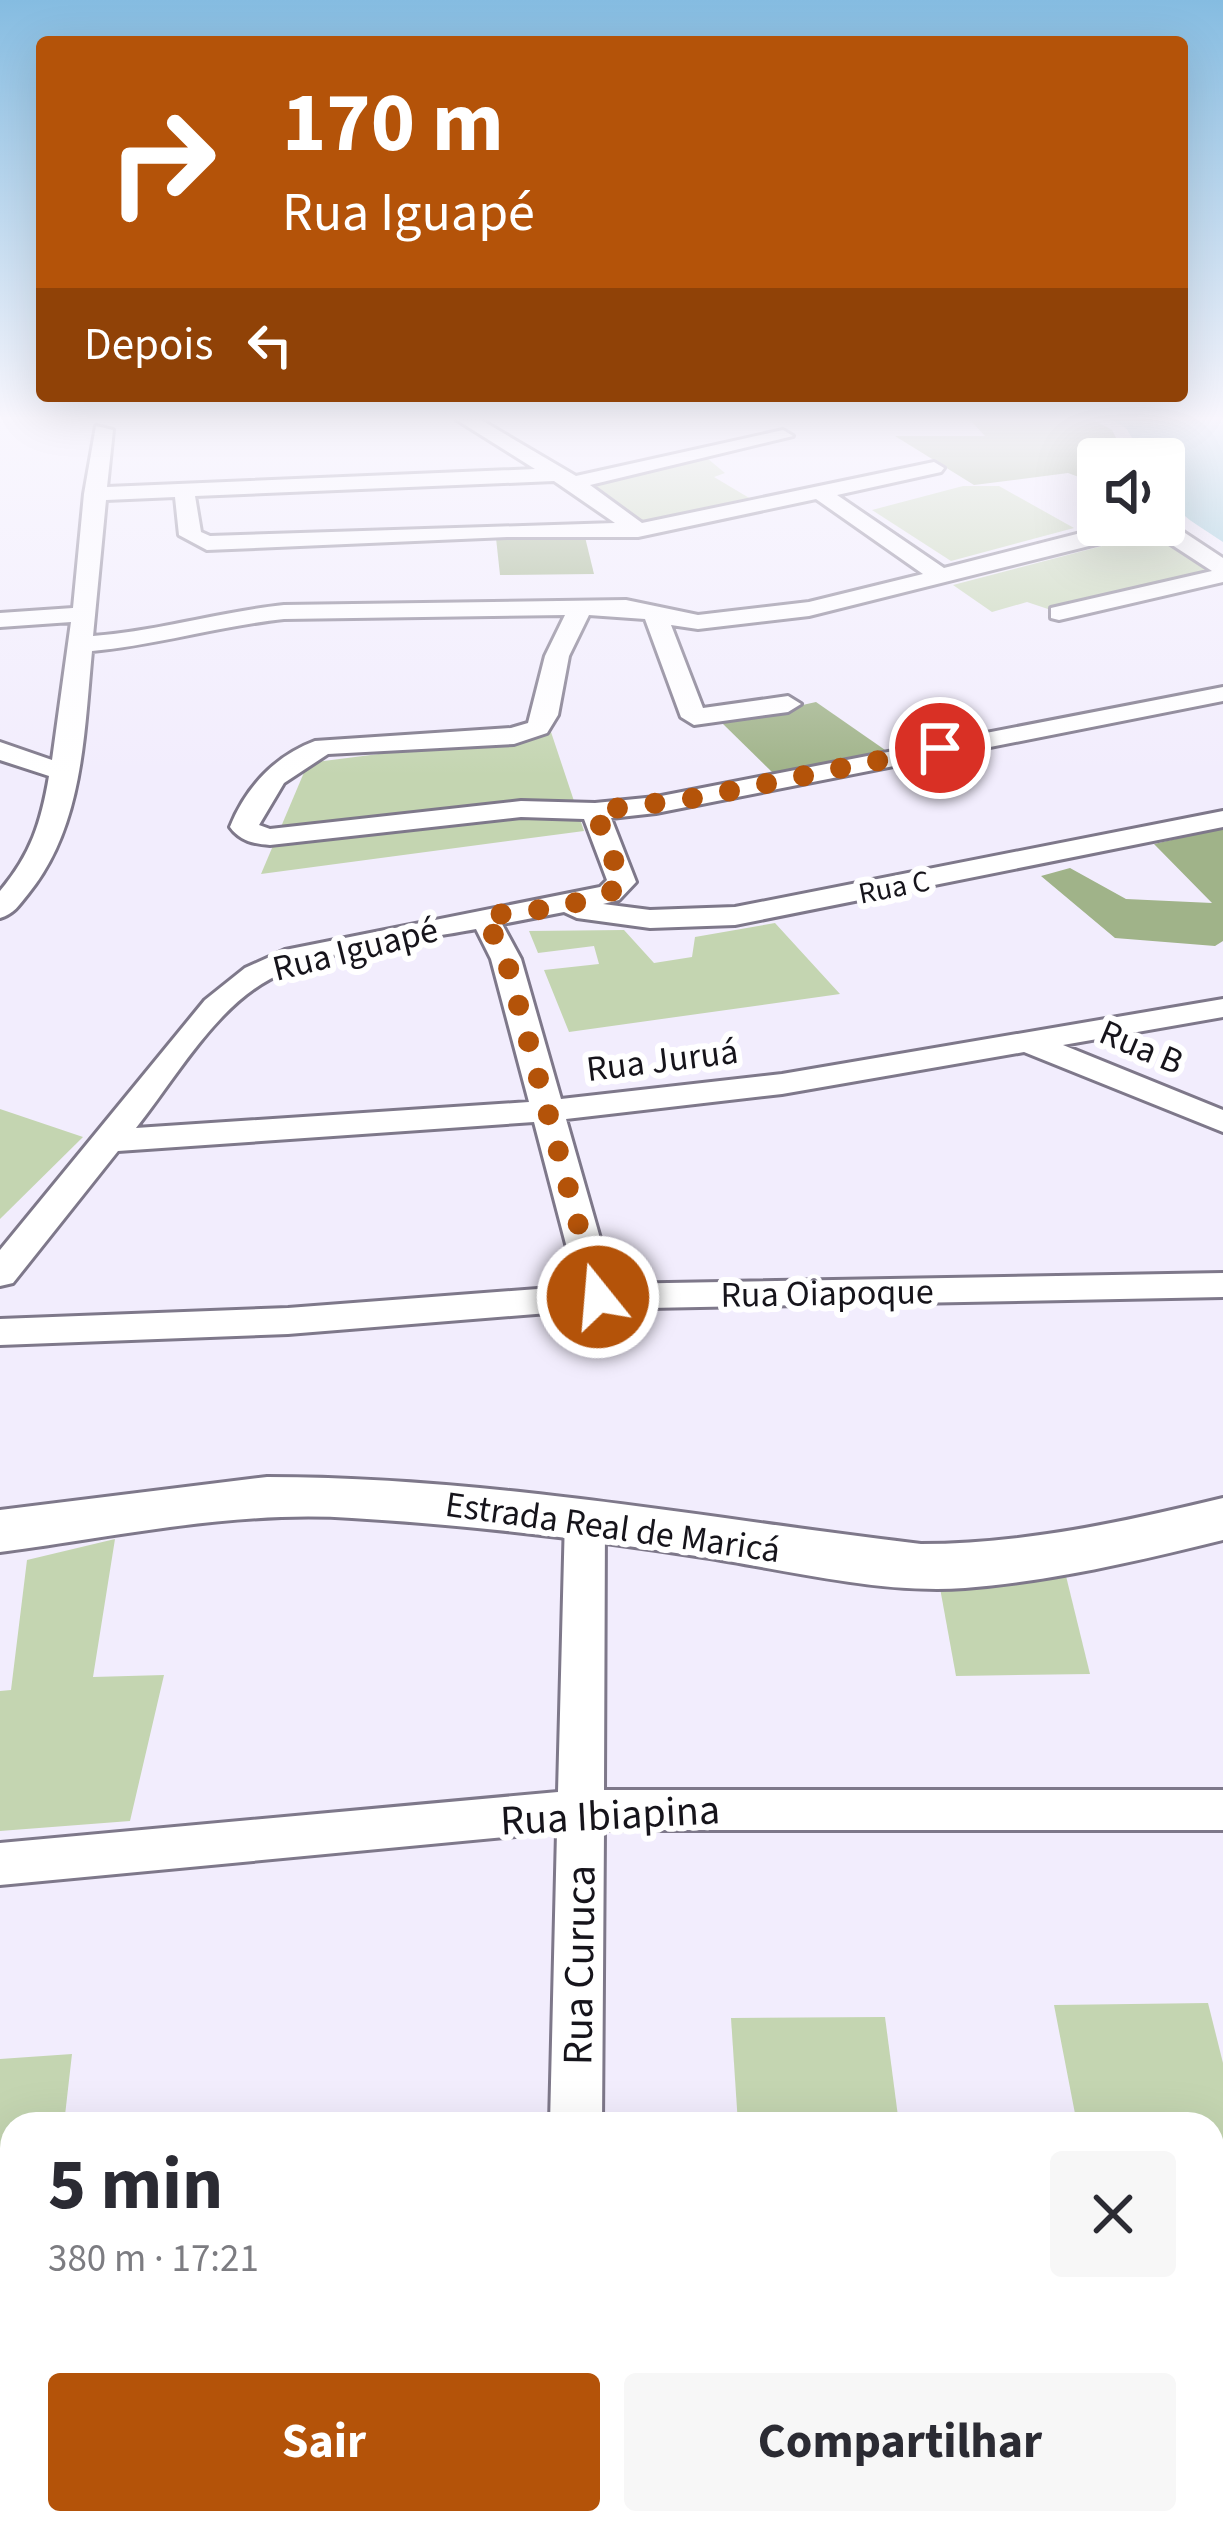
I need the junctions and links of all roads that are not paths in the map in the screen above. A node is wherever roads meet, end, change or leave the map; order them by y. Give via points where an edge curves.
1 (89, 538) edge
2 (197, 538) edge
3 (318, 538) edge
4 (887, 538) edge
5 (1081, 538) edge
6 (1174, 538) edge
7 (1223, 571) edge
8 (939, 574) junction
9 (579, 610) junction
10 (1059, 613) dead end
11 (81, 614) junction
12 (655, 614) junction
13 (0, 620) edge
14 (78, 645) junction
15 (1216, 702) edge
16 (788, 704) dead end
17 (0, 750) edge
18 (65, 770) junction
19 (595, 811) junction
20 (1223, 819) edge
21 (562, 907) junction
22 (0, 909) edge
23 (484, 916) junction
24 (1223, 1008) edge
25 (1032, 1043) junction
26 (548, 1111) junction
27 (1223, 1122) edge
28 (104, 1142) junction
29 (0, 1274) edge
30 (1223, 1285) edge
31 (598, 1297) junction
32 (0, 1332) edge
33 (585, 1517) junction
34 (1223, 1519) edge
35 (0, 1532) edge
36 (580, 1810) junction
37 (1223, 1810) edge
38 (0, 1864) edge
39 (576, 2112) edge

1 - 11 street
2 - 3 street
4 - 8 street
5 - 8 street
6 - 7 street
7 - 10 street
8 - 12 street via 770,614 695,622
9 - 12 street
9 - 14 street via 284,612
9 - 19 street via 556,656 538,728 305,752 286,764 244,827 269,837 520,809
11 - 13 street
11 - 14 street
12 - 16 street via 694,717
14 - 18 street
15 - 19 street
17 - 18 street
18 - 22 street via 40,861
19 - 21 street, Rua Iguapé via 622,882 609,894
20 - 21 street, Rua C via 735,916 650,919
21 - 23 street, Rua Iguapé
23 - 26 street via 506,959
23 - 28 street, Rua Iguapé via 296,956 256,974 216,1006
24 - 25 street, Rua Juruá
25 - 26 street, Rua Juruá
25 - 27 street, Rua B
26 - 28 street, Rua Juruá
26 - 31 street
28 - 29 street, Rua Iguapé
30 - 31 street, Rua Oiapoque
31 - 32 street, Rua Oiapoque via 288,1322
33 - 34 main road, Estrada Real de Maricá via 921,1566 1093,1550
33 - 35 main road, Estrada Real de Maricá via 267,1496
33 - 36 street, Rua Curuca
36 - 37 street, Rua Ibiapina
36 - 38 street, Rua Ibiapina
36 - 39 street, Rua Curuca

